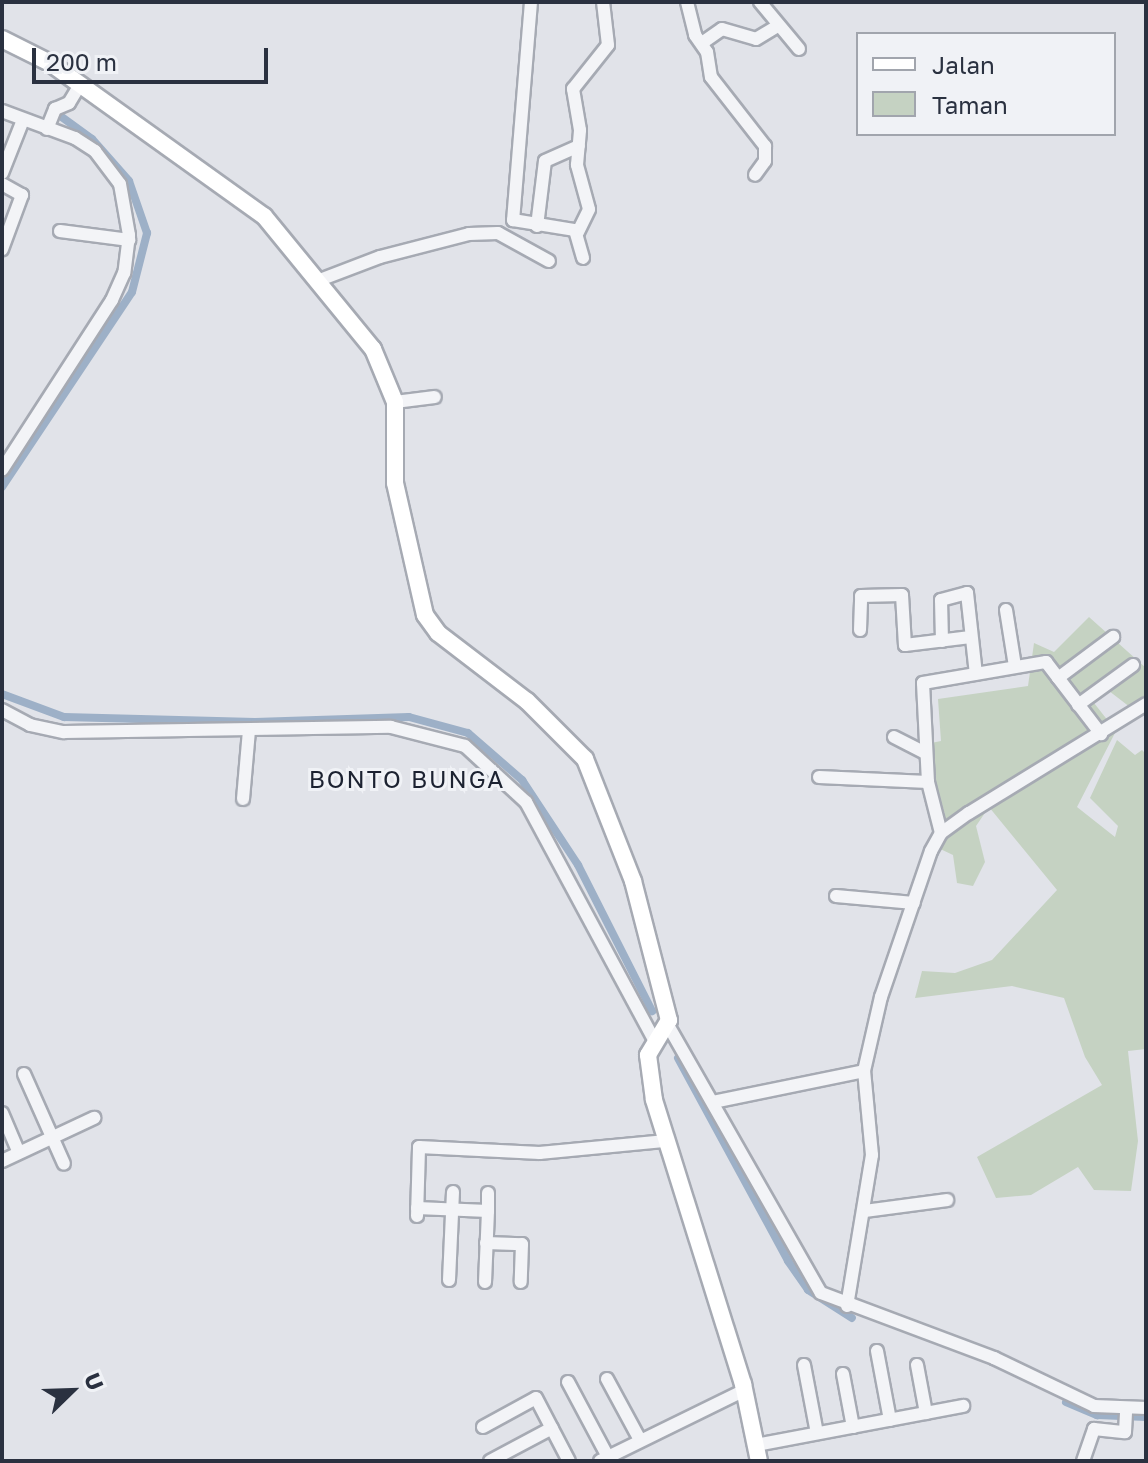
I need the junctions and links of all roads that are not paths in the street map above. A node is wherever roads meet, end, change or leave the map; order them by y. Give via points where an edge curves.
1 (531, 2) edge
2 (603, 2) edge
3 (687, 2) edge
4 (760, 2) edge
5 (776, 27) junction
6 (2, 39) edge
7 (702, 43) junction
8 (799, 49) dead end
9 (80, 85) junction
10 (2, 111) edge
11 (51, 119) junction
12 (23, 120) junction
13 (579, 146) junction
14 (2, 173) edge
15 (755, 175) dead end
16 (2, 184) edge
17 (537, 226) junction
18 (60, 231) dead end
19 (578, 232) junction
20 (129, 240) junction
21 (2, 249) edge
22 (583, 258) dead end
23 (549, 261) dead end
24 (317, 281) junction
25 (435, 397) dead end
26 (395, 402) junction
27 (2, 470) edge
28 (966, 578) dead end
29 (967, 593) junction
30 (1006, 610) dead end
31 (860, 630) dead end
32 (971, 637) junction
33 (1113, 637) dead end
34 (942, 641) junction
35 (1133, 665) dead end
36 (1015, 666) junction
37 (976, 674) junction
38 (1058, 678) junction
39 (1146, 704) edge
40 (1078, 705) junction
41 (2, 710) edge
42 (249, 730) junction
43 (1101, 734) junction
44 (894, 737) dead end
45 (926, 753) junction
46 (819, 777) dead end
47 (928, 782) junction
48 (243, 799) dead end
49 (941, 833) junction
50 (836, 896) dead end
51 (914, 903) junction
52 (669, 1027) junction
53 (655, 1042) junction
54 (864, 1071) junction
55 (24, 1074) dead end
56 (713, 1102) junction
57 (2, 1113) edge
58 (94, 1118) dead end
59 (52, 1137) junction
60 (665, 1141) junction
61 (19, 1153) junction
62 (2, 1161) edge
63 (64, 1164) dead end
64 (453, 1192) dead end
65 (488, 1193) dead end
66 (947, 1200) dead end
67 (452, 1210) junction
68 (488, 1211) junction
69 (865, 1211) junction
70 (486, 1243) junction
71 (449, 1280) dead end
72 (485, 1282) dead end
73 (521, 1282) dead end
74 (847, 1306) junction
75 (877, 1351) dead end
76 (804, 1365) dead end
77 (917, 1365) dead end
78 (843, 1374) dead end
79 (607, 1379) dead end
80 (568, 1382) dead end
81 (745, 1390) junction
82 (963, 1406) dead end
83 (1146, 1408) edge
84 (926, 1413) junction
85 (1126, 1417) junction
86 (890, 1420) junction
87 (483, 1427) dead end
88 (853, 1427) junction
89 (552, 1428) junction
90 (817, 1433) junction
91 (640, 1440) junction
92 (758, 1453) edge
93 (604, 1459) edge
94 (490, 1461) edge
95 (569, 1461) edge
96 (1083, 1461) edge

1 - 17 street via 512,215 517,224
2 - 13 street via 608,45 573,89
3 - 7 street
4 - 5 street
5 - 7 street via 756,39 722,29
5 - 8 street
6 - 9 main road
7 - 15 street via 711,77 765,146 765,161
9 - 11 street
9 - 24 main road via 258,211
10 - 12 street
11 - 12 street
11 - 20 street via 86,143 113,171 127,205
12 - 14 street
13 - 17 street via 545,161
13 - 19 street via 577,165 589,217
16 - 21 street via 22,195
17 - 19 street
18 - 20 street
19 - 22 street
20 - 27 street via 112,300
23 - 24 street via 498,233 469,234 380,257
24 - 26 main road via 366,337
25 - 26 street
26 - 52 main road via 396,488 423,609 438,633 527,701 585,759 633,881
28 - 29 street
29 - 32 street
29 - 34 street via 941,600
30 - 36 street
31 - 34 street via 861,596 902,595 904,644
32 - 34 street
32 - 37 street
33 - 38 street
35 - 40 street
36 - 37 street
36 - 38 street via 1046,662
37 - 45 street via 923,683
38 - 40 street
39 - 43 street
40 - 43 street
41 - 42 street via 30,725 64,732
42 - 48 street
42 - 53 street via 405,728 449,739 479,756 526,802
43 - 49 street
44 - 45 street
45 - 47 street
46 - 47 street
47 - 49 street
49 - 51 street
50 - 51 street
51 - 54 street via 881,997
52 - 53 main road
52 - 56 street
53 - 60 main road via 647,1066
54 - 56 street
54 - 69 street via 872,1147
55 - 59 street
56 - 74 street via 811,1284
57 - 61 street
58 - 59 street
59 - 61 street
59 - 63 street
60 - 67 street via 540,1153 419,1147 417,1212
60 - 81 main road
61 - 62 street
64 - 67 street
65 - 68 street
66 - 69 street
67 - 68 street
67 - 71 street
68 - 70 street
69 - 74 street
70 - 72 street
70 - 73 street via 522,1244
74 - 85 street via 893,1317
75 - 86 street
76 - 90 street
77 - 84 street
78 - 88 street
79 - 91 street
80 - 93 street
81 - 91 street
81 - 92 main road
82 - 84 street
83 - 85 street
84 - 86 street
85 - 96 street via 1125,1432 1094,1429
86 - 88 street
87 - 89 street via 536,1398
88 - 90 street
89 - 94 street
89 - 95 street
90 - 92 street
91 - 93 street

